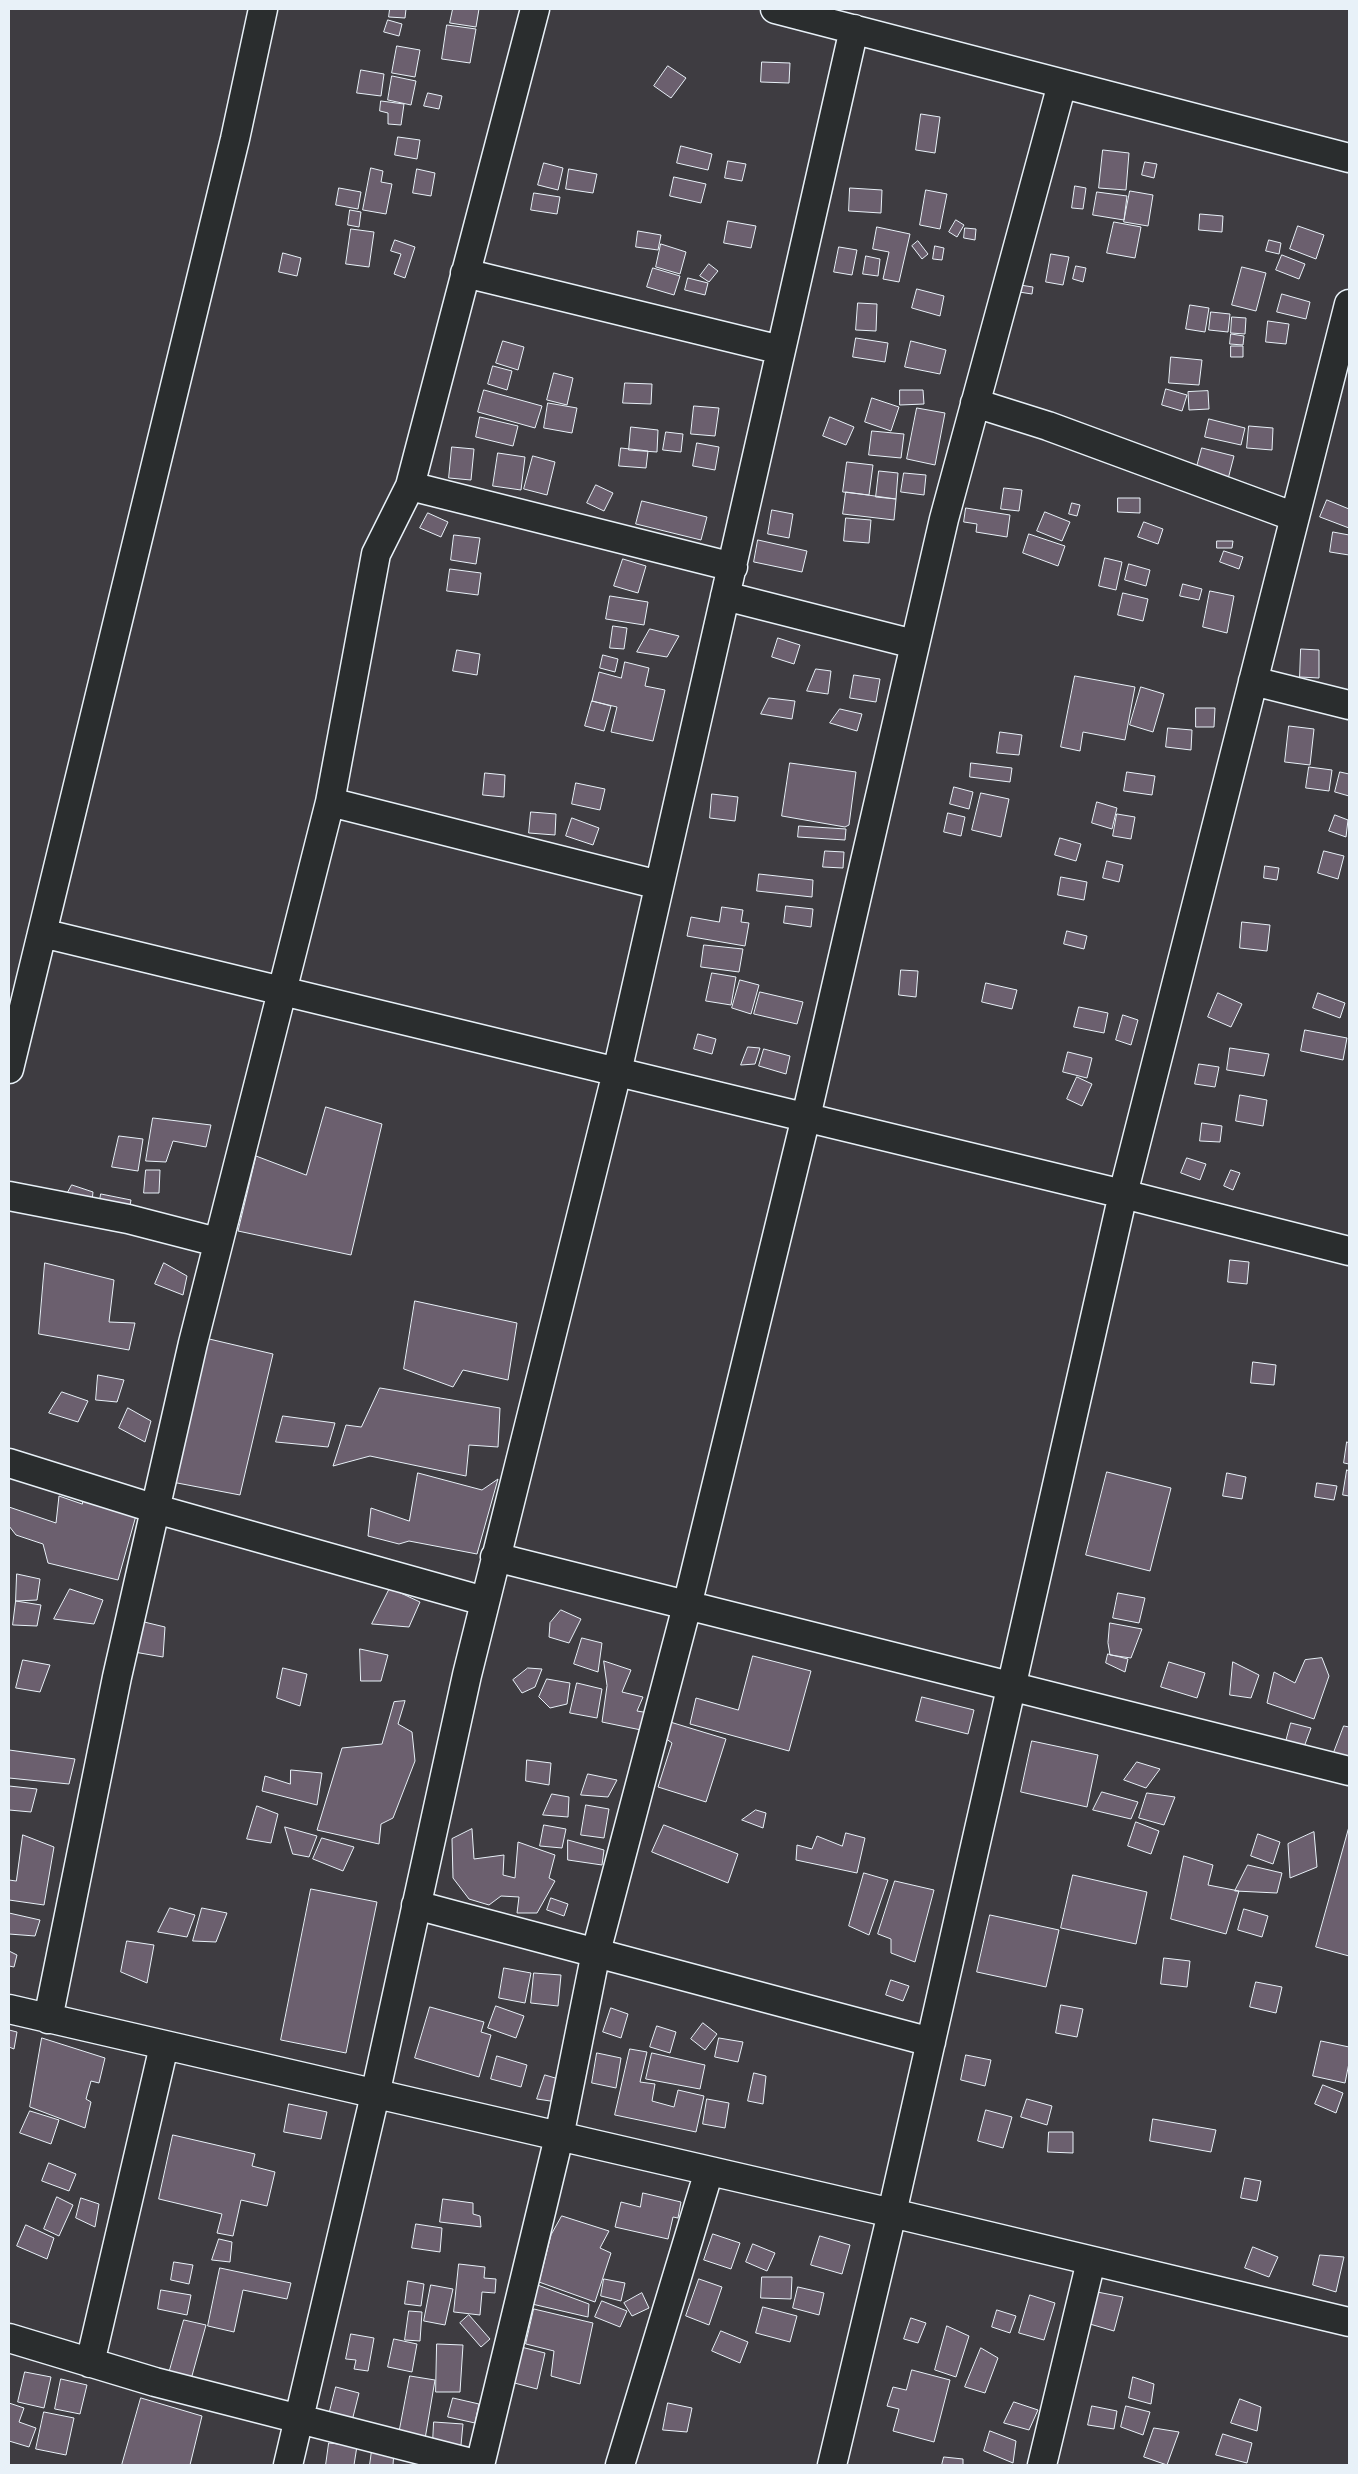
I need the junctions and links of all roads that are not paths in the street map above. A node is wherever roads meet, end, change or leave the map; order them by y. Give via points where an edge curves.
1 (263, 9) edge
2 (534, 9) edge
3 (775, 9) edge
4 (854, 29) junction
5 (1062, 84) junction
6 (1349, 158) edge
7 (465, 273) junction
8 (1349, 304) edge
9 (781, 350) junction
10 (975, 404) junction
11 (410, 486) junction
12 (1295, 517) junction
13 (733, 567) junction
14 (725, 596) junction
15 (914, 644) junction
16 (1253, 681) junction
17 (1349, 705) edge
18 (330, 802) junction
19 (660, 885) junction
20 (42, 933) junction
21 (283, 992) junction
22 (9, 1069) edge
23 (617, 1072) junction
24 (806, 1117) junction
25 (1123, 1194) junction
26 (9, 1196) edge
27 (217, 1242) junction
28 (1349, 1251) edge
29 (9, 1463) edge
30 (156, 1509) junction
31 (495, 1557) junction
32 (484, 1600) junction
33 (687, 1606) junction
34 (1011, 1688) junction
35 (1349, 1772) edge
36 (416, 1905) junction
37 (596, 1952) junction
38 (9, 2009) edge
39 (48, 2019) junction
40 (931, 2042) junction
41 (164, 2046) junction
42 (375, 2095) junction
43 (559, 2137) junction
44 (709, 2171) junction
45 (892, 2213) junction
46 (1091, 2261) junction
47 (1349, 2322) edge
48 (9, 2338) edge
49 (90, 2362) junction
50 (298, 2420) junction
51 (288, 2465) edge
52 (479, 2465) edge
53 (620, 2465) edge
54 (832, 2465) edge
55 (1042, 2465) edge

1 - 20 street via 235,139
2 - 7 street
3 - 4 street
4 - 5 street
4 - 9 street
5 - 6 street
5 - 10 street
7 - 9 street
7 - 11 street
8 - 12 street
9 - 13 street
10 - 12 street via 1048,426
10 - 15 street
11 - 13 street
11 - 18 street via 376,554
12 - 16 street
13 - 14 street
14 - 15 street
14 - 19 street
15 - 24 street
16 - 17 street
16 - 25 street
18 - 19 street
18 - 21 street
19 - 23 street
20 - 21 street
20 - 22 street
21 - 23 street
21 - 27 street
23 - 24 street
23 - 31 street
24 - 25 street
24 - 33 street
25 - 28 street
25 - 34 street
26 - 27 street
27 - 30 street
29 - 30 street
30 - 32 street
30 - 39 street via 117,1678
31 - 32 street
31 - 33 street
32 - 36 street
33 - 34 street
33 - 37 street
34 - 35 street
34 - 40 street
36 - 37 street
36 - 42 street
37 - 40 street
37 - 43 street
38 - 39 street
39 - 41 street
40 - 45 street
41 - 42 street
41 - 49 street
42 - 43 street
42 - 50 street
43 - 44 street
43 - 52 street
44 - 45 street
44 - 53 street
45 - 46 street
45 - 54 street
46 - 47 street
46 - 55 street
48 - 49 street
49 - 50 street
50 - 51 street
50 - 52 street

